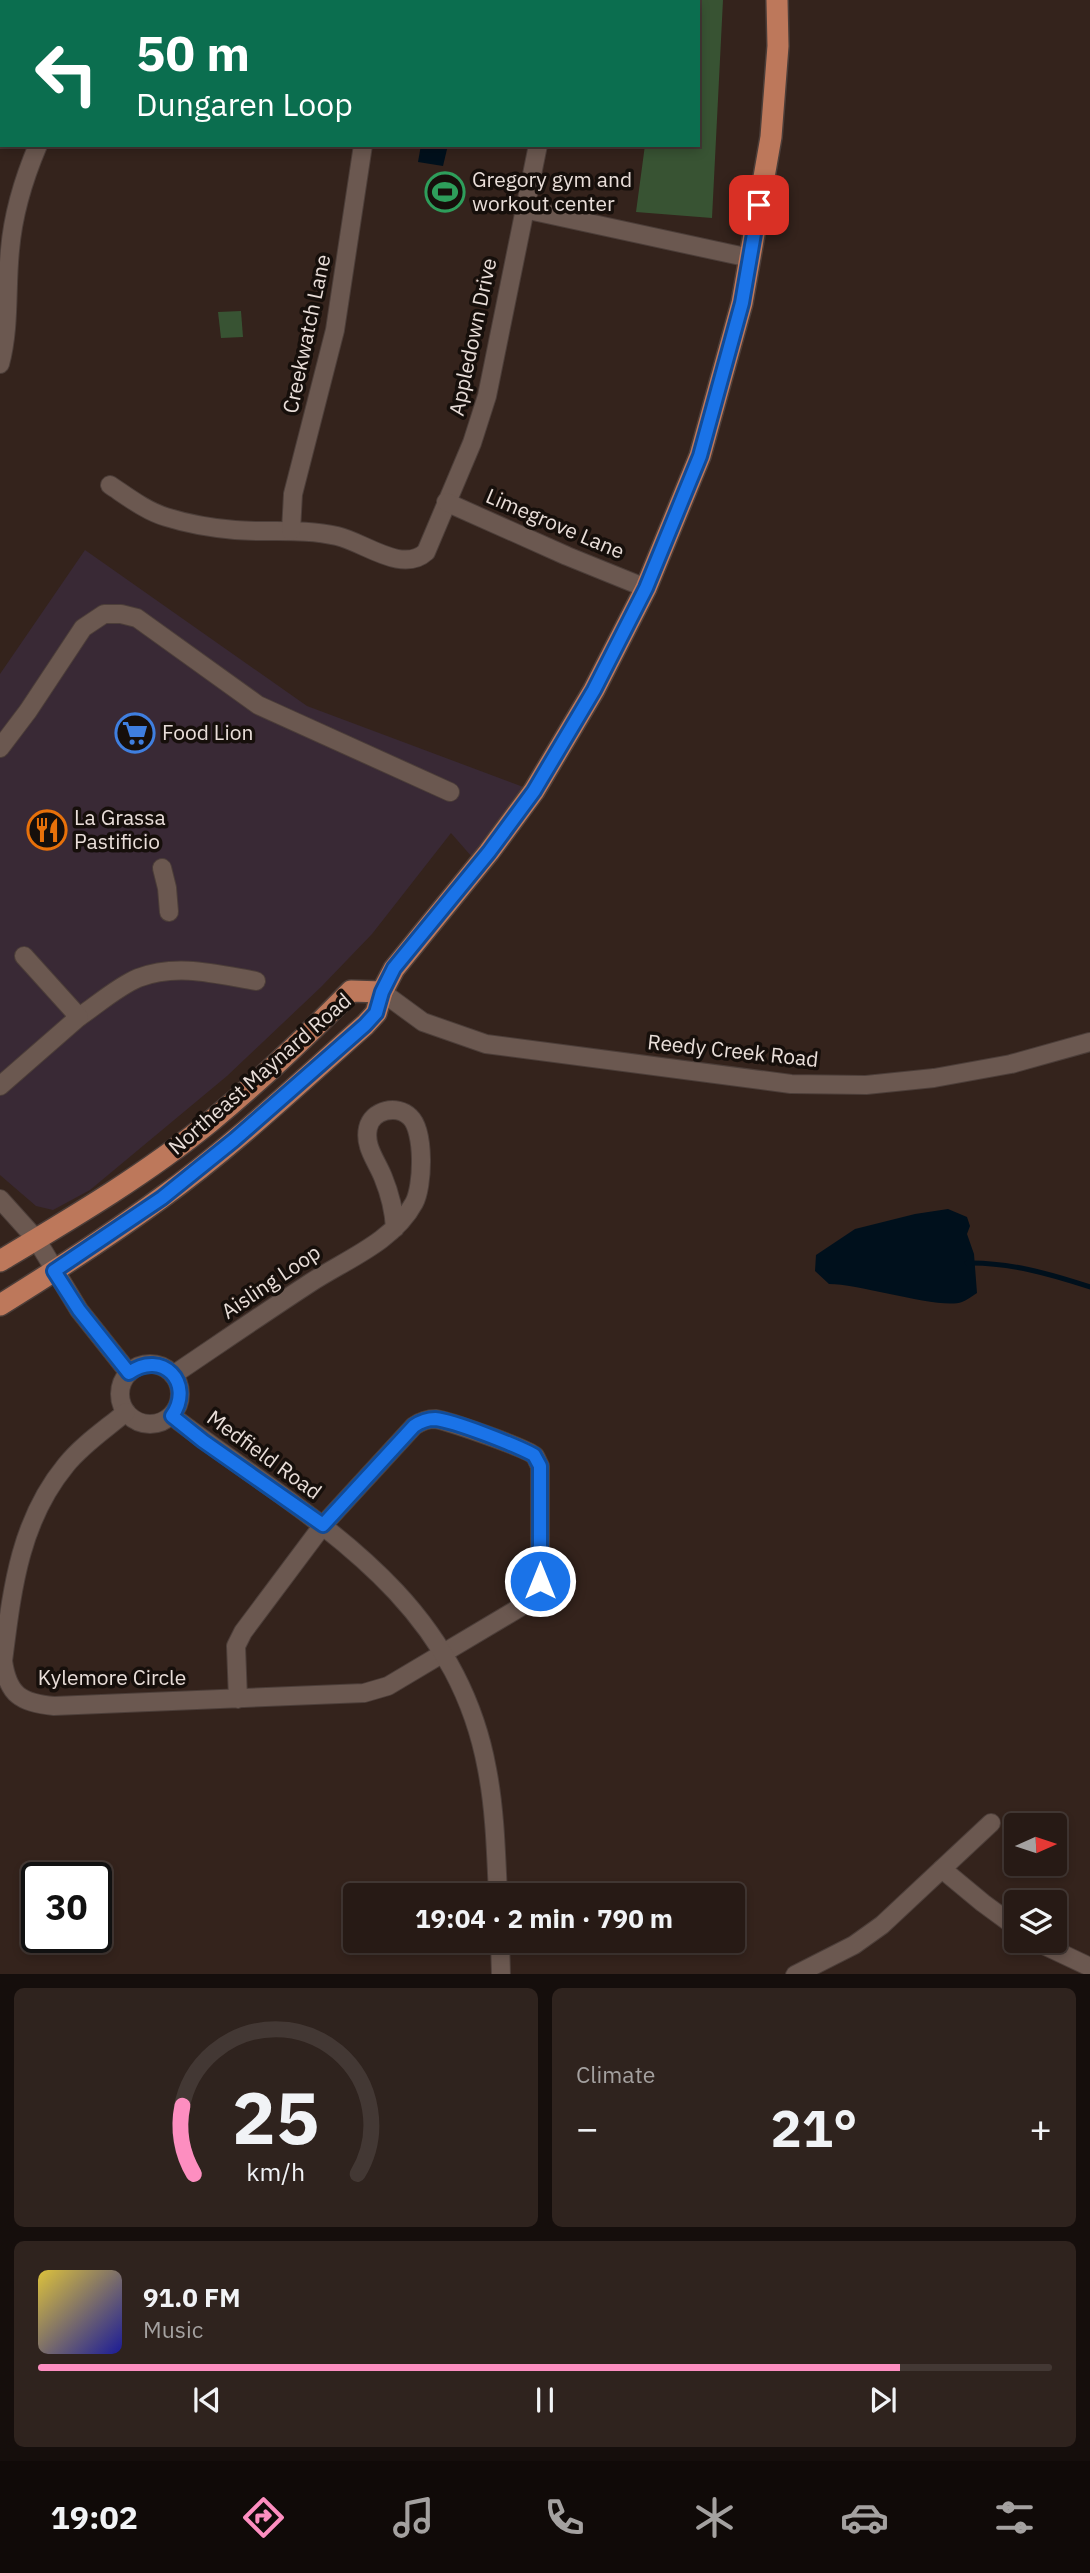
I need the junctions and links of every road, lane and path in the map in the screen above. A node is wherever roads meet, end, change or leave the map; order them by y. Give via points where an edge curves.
1 (777, 0) edge
2 (37, 147) edge
3 (363, 147) edge
4 (538, 147) edge
5 (524, 209) junction
6 (750, 258) junction
7 (0, 364) edge
8 (110, 485) dead end
9 (446, 502) junction
10 (291, 530) junction
11 (646, 588) junction
12 (0, 748) edge
13 (450, 792) dead end
14 (162, 868) dead end
15 (169, 912) dead end
16 (24, 956) dead end
17 (256, 981) dead end
18 (382, 992) junction
19 (79, 1017) junction
20 (1090, 1042) edge
21 (0, 1086) edge
22 (0, 1199) edge
23 (395, 1228) junction
24 (36, 1239) junction
25 (0, 1261) edge
26 (54, 1271) junction
27 (0, 1305) edge
28 (129, 1373) junction
29 (173, 1375) junction
30 (126, 1412) junction
31 (172, 1416) junction
32 (323, 1525) junction
33 (443, 1653) junction
34 (238, 1699) junction
35 (991, 1823) dead end
36 (942, 1868) junction
37 (497, 1883) edge
38 (1004, 1918) edge
39 (500, 1953) edge
40 (1060, 1953) edge
41 (1090, 1967) edge
42 (501, 1974) edge
43 (798, 1974) edge

1 - 6 main road, Northeast Maynard Road via 771,137
2 - 7 street via 27,171 10,247
3 - 10 street, Creekwatch Lane via 335,330 293,494
4 - 5 street, Appledown Drive
5 - 6 street
5 - 9 street, Appledown Drive via 487,396
6 - 11 main road, Northeast Maynard Road via 700,456
8 - 10 street, Appledown Drive via 163,516 195,525
9 - 10 street, Appledown Drive via 426,552 412,561 334,535
9 - 11 street, Limegrove Lane
11 - 18 main road, Northeast Maynard Road via 594,690 534,791 394,968
12 - 13 street via 83,628 104,614 121,614 137,618 258,705
14 - 15 street
16 - 19 street
17 - 19 street via 188,970 156,972 135,979
18 - 20 street, Reedy Creek Road via 424,1023 486,1044 791,1084 934,1079 1011,1065
18 - 24 main road, Northeast Maynard Road via 351,991 210,1122 104,1199
18 - 26 main road, Northeast Maynard Road via 376,1013 365,1025 234,1140 162,1198
19 - 21 street
22 - 24 street
23 - 23 street, Aisling Loop via 421,1191 415,1124 395,1109 380,1112 369,1122 365,1138 390,1196
23 - 29 street, Aisling Loop
24 - 25 main road, Northeast Maynard Road
24 - 26 street
26 - 27 main road, Northeast Maynard Road
26 - 28 street
28 - 29 street via 147,1364 166,1368
28 - 30 street via 120,1396
29 - 31 street, Medfield Road via 180,1391
30 - 31 street via 153,1424
30 - 34 street, Kylemore Circle via 67,1463 28,1528 9,1611 5,1676 15,1694 37,1704
31 - 32 street, Medfield Road
32 - 33 street, Medfield Road via 386,1580
32 - 33 street, Kylemore Circle via 422,1420 435,1419 534,1455 540,1466 540,1581 527,1603
32 - 34 street via 236,1646
33 - 34 street, Kylemore Circle via 388,1686 364,1693
33 - 37 street, Medfield Road via 474,1718 487,1768
35 - 36 street
36 - 38 street
36 - 43 street via 882,1925
39 - 42 street
40 - 41 street

